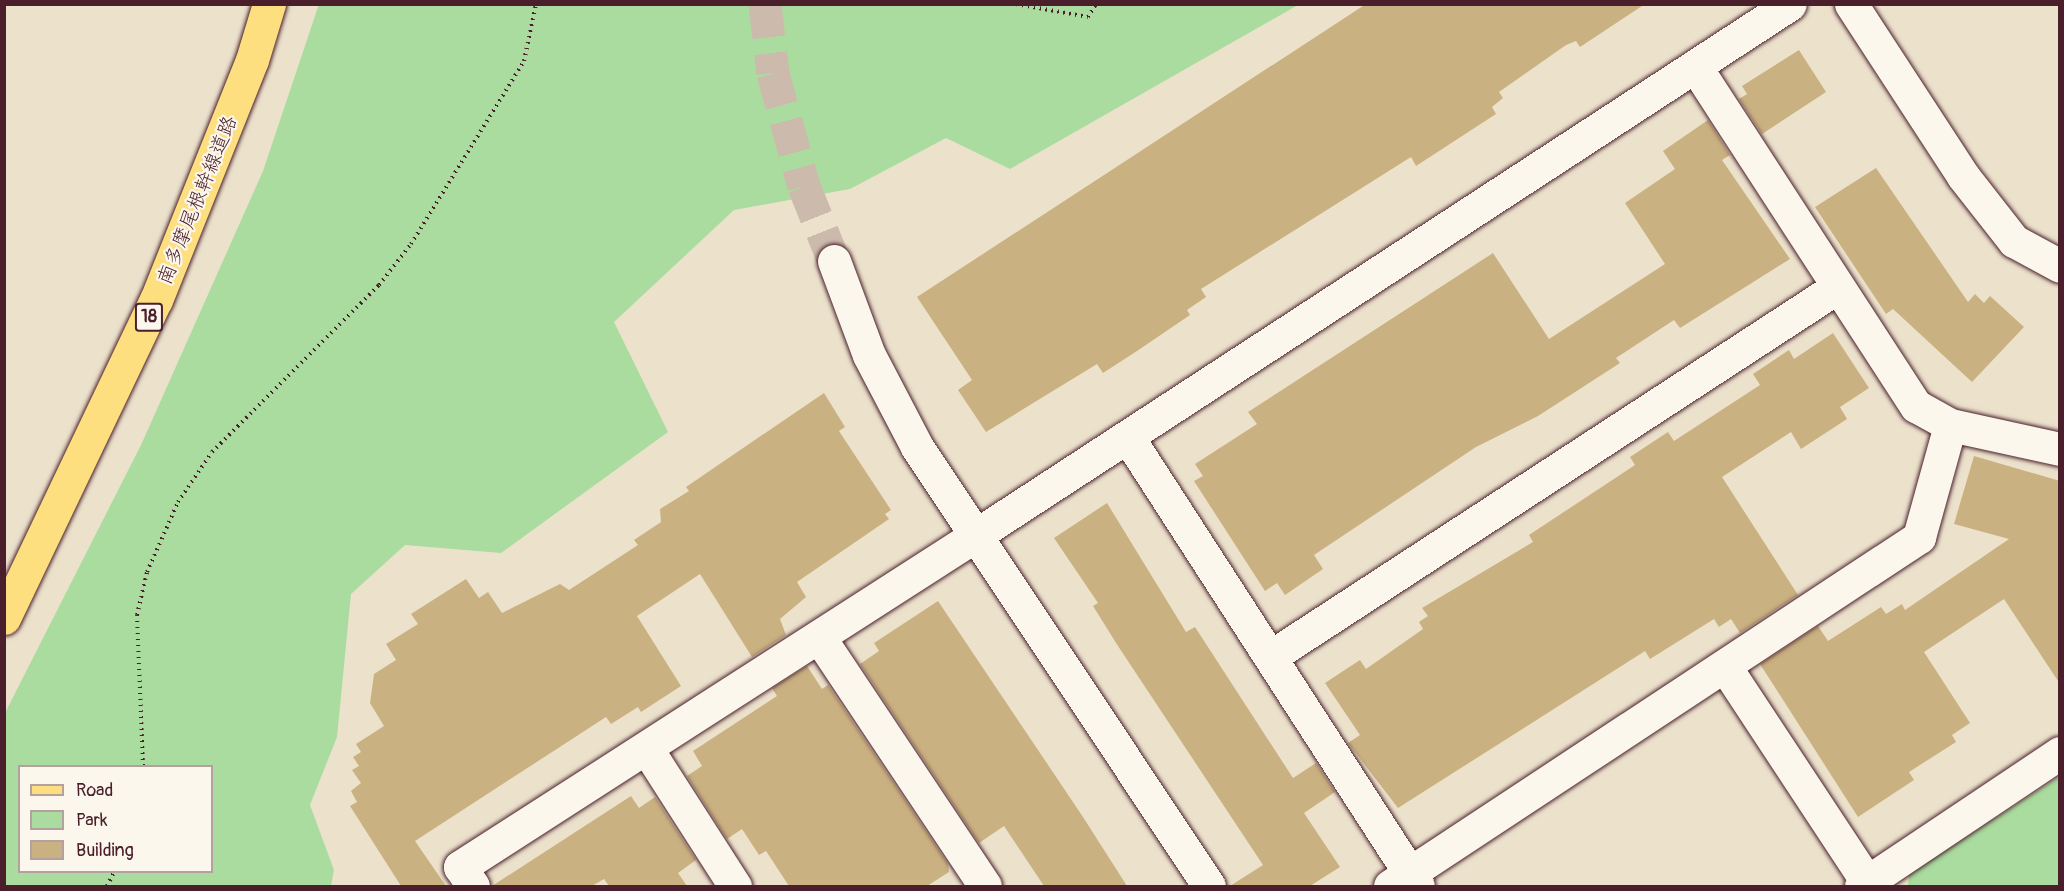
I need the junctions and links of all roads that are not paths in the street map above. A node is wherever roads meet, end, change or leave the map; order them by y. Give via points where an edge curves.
1 (268, 4) edge
2 (1790, 4) edge
3 (1851, 4) edge
4 (1695, 66) junction
5 (834, 261) tunnel mouth
6 (2060, 266) edge
7 (1836, 288) junction
8 (1950, 425) junction
9 (1129, 439) junction
10 (2060, 449) edge
11 (973, 537) junction
12 (4, 618) edge
13 (819, 637) junction
14 (1270, 657) junction
15 (1726, 668) junction
16 (646, 748) junction
17 (2060, 753) edge
18 (1406, 882) edge
19 (1866, 885) edge
20 (473, 886) edge
21 (735, 886) edge
22 (985, 886) edge
23 (1209, 886) edge

1 - 12 main road, 南多摩尾根幹線道路 / 18 via 252,60 156,300
2 - 4 street
3 - 6 street via 1963,176 2014,241
4 - 7 street
4 - 9 street
5 - 11 street via 869,355 917,447
7 - 8 street via 1916,406
7 - 14 street
8 - 10 street
8 - 15 street via 1919,537
9 - 11 street
9 - 14 street
11 - 13 street
11 - 23 street
13 - 16 street
13 - 22 street
14 - 18 street
15 - 18 street
15 - 19 street
16 - 20 street via 460,867
16 - 21 street
17 - 19 street

